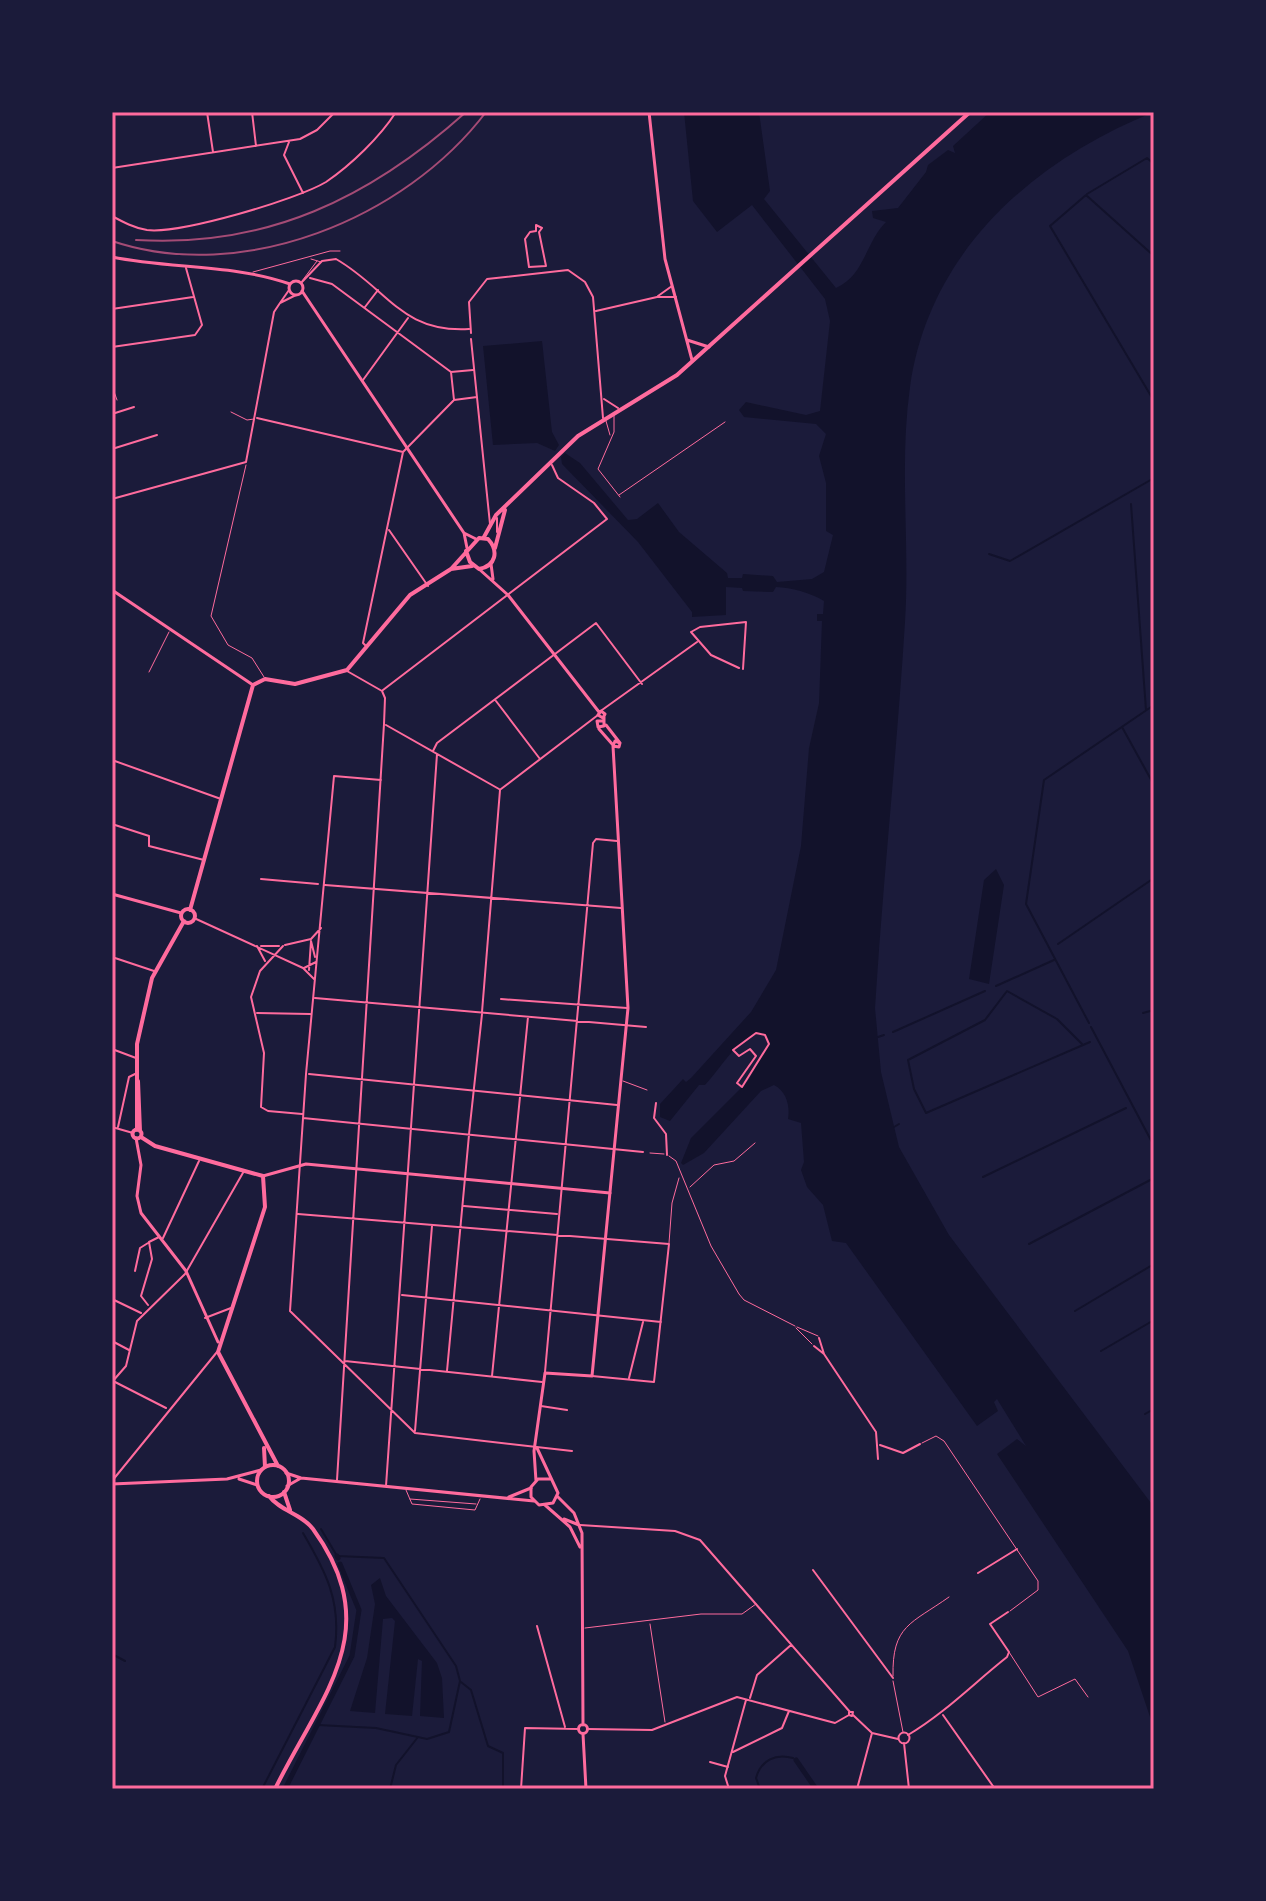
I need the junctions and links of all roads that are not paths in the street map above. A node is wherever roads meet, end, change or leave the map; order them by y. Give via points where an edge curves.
1 (207, 112) edge
2 (252, 112) edge
3 (335, 112) edge
4 (396, 112) edge
5 (649, 112) edge
6 (970, 112) edge
7 (290, 141) junction
8 (256, 146) junction
9 (213, 153) junction
10 (112, 168) edge
11 (303, 193) junction
12 (112, 216) edge
13 (340, 251) dead end
14 (112, 257) edge
15 (308, 258) junction
16 (317, 261) junction
17 (321, 262) junction
18 (529, 267) joint
19 (186, 268) junction
20 (253, 272) junction
21 (309, 277) junction
22 (301, 283) junction
23 (290, 284) junction
24 (672, 285) junction
25 (379, 289) junction
26 (289, 290) junction
27 (302, 291) junction
28 (296, 295) junction
29 (194, 297) junction
30 (657, 297) junction
31 (676, 297) junction
32 (280, 303) junction
33 (364, 308) junction
34 (112, 309) edge
35 (594, 311) junction
36 (409, 317) junction
37 (397, 333) junction
38 (471, 339) dead end
39 (687, 340) junction
40 (112, 347) edge
41 (709, 347) junction
42 (692, 361) junction
43 (474, 369) junction
44 (451, 372) junction
45 (363, 380) junction
46 (112, 386) edge
47 (477, 397) junction
48 (603, 398) junction
49 (117, 400) dead end
50 (454, 400) junction
51 (134, 407) dead end
52 (610, 407) junction
53 (619, 409) junction
54 (231, 412) dead end
55 (613, 413) junction
56 (112, 414) edge
57 (604, 417) junction
58 (257, 418) junction
59 (725, 422) dead end
60 (607, 426) junction
61 (589, 427) junction
62 (157, 435) dead end
63 (611, 437) junction
64 (408, 447) junction
65 (112, 449) edge
66 (403, 452) junction
67 (552, 461) junction
68 (246, 462) junction
69 (541, 471) junction
70 (555, 475) junction
71 (112, 499) edge
72 (488, 504) junction
73 (506, 508) junction
74 (496, 515) junction
75 (490, 525) junction
76 (388, 529) junction
77 (464, 533) junction
78 (484, 537) junction
79 (476, 539) junction
80 (497, 539) junction
81 (494, 549) junction
82 (467, 550) junction
83 (491, 564) junction
84 (472, 566) junction
85 (451, 569) junction
86 (479, 569) junction
87 (493, 579) junction
88 (428, 586) junction
89 (112, 590) edge
90 (508, 595) junction
91 (170, 630) junction
92 (698, 641) junction
93 (368, 648) junction
94 (554, 655) junction
95 (347, 670) junction
96 (149, 672) dead end
97 (265, 679) junction
98 (642, 684) junction
99 (253, 685) junction
100 (382, 691) junction
101 (496, 700) junction
102 (602, 716) junction
103 (384, 724) junction
104 (587, 725) junction
105 (597, 725) junction
106 (620, 745) junction
107 (613, 746) junction
108 (433, 751) junction
109 (437, 754) junction
110 (615, 754) junction
111 (540, 759) junction
112 (112, 760) edge
113 (381, 780) junction
114 (500, 790) junction
115 (222, 799) junction
116 (112, 824) edge
117 (619, 841) junction
118 (205, 860) junction
119 (261, 879) dead end
120 (318, 884) dead end
121 (325, 885) junction
122 (373, 888) junction
123 (427, 893) junction
124 (112, 894) edge
125 (490, 898) junction
126 (587, 905) junction
127 (623, 908) junction
128 (190, 910) junction
129 (181, 913) junction
130 (194, 918) junction
131 (184, 921) junction
132 (321, 928) junction
133 (311, 939) junction
134 (256, 945) junction
135 (283, 946) junction
136 (273, 953) junction
137 (112, 957) edge
138 (316, 962) junction
139 (266, 963) junction
140 (309, 966) junction
141 (303, 968) junction
142 (154, 971) junction
143 (308, 973) junction
144 (315, 980) junction
145 (314, 998) junction
146 (501, 999) dead end
147 (366, 1002) junction
148 (578, 1004) junction
149 (420, 1008) junction
150 (628, 1008) junction
151 (256, 1013) junction
152 (482, 1013) junction
153 (313, 1014) junction
154 (528, 1017) junction
155 (576, 1021) junction
156 (627, 1025) junction
157 (646, 1027) dead end
158 (112, 1049) edge
159 (746, 1049) joint
160 (136, 1058) junction
161 (136, 1073) junction
162 (306, 1074) junction
163 (361, 1079) junction
164 (621, 1080) junction
165 (415, 1085) junction
166 (472, 1090) junction
167 (647, 1090) dead end
168 (520, 1095) junction
169 (569, 1100) junction
170 (656, 1103) dead end
171 (618, 1105) junction
172 (303, 1116) junction
173 (358, 1123) junction
174 (112, 1127) edge
175 (118, 1127) junction
176 (412, 1129) junction
177 (137, 1134) junction
178 (469, 1134) junction
179 (516, 1139) junction
180 (755, 1143) dead end
181 (565, 1144) junction
182 (614, 1149) junction
183 (647, 1152) joint
184 (667, 1155) junction
185 (200, 1159) junction
186 (301, 1164) junction
187 (355, 1169) junction
188 (245, 1170) junction
189 (409, 1174) junction
190 (680, 1175) junction
191 (263, 1176) junction
192 (465, 1179) junction
193 (512, 1184) junction
194 (561, 1189) junction
195 (687, 1189) junction
196 (610, 1193) junction
197 (462, 1206) junction
198 (510, 1210) junction
199 (297, 1214) junction
200 (558, 1214) junction
201 (352, 1219) junction
202 (406, 1223) junction
203 (432, 1225) junction
204 (460, 1227) junction
205 (508, 1231) junction
206 (556, 1234) junction
207 (161, 1238) junction
208 (605, 1238) junction
209 (149, 1242) junction
210 (669, 1244) junction
211 (135, 1271) dead end
212 (186, 1271) junction
213 (401, 1295) junction
214 (426, 1298) junction
215 (112, 1299) edge
216 (454, 1301) junction
217 (500, 1305) junction
218 (149, 1306) junction
219 (233, 1308) junction
220 (549, 1311) junction
221 (142, 1314) junction
222 (598, 1316) junction
223 (205, 1318) junction
224 (644, 1321) junction
225 (661, 1322) junction
226 (795, 1326) junction
227 (819, 1338) joint
228 (112, 1341) edge
229 (218, 1342) junction
230 (814, 1346) joint
231 (131, 1351) junction
232 (218, 1352) junction
233 (824, 1354) junction
234 (343, 1362) junction
235 (396, 1366) junction
236 (420, 1368) junction
237 (447, 1371) junction
238 (545, 1373) junction
239 (492, 1376) junction
240 (592, 1376) junction
241 (629, 1379) junction
242 (112, 1381) edge
243 (542, 1382) junction
244 (540, 1406) junction
245 (168, 1409) junction
246 (567, 1410) dead end
247 (392, 1412) junction
248 (415, 1433) junction
249 (262, 1442) junction
250 (879, 1444) junction
251 (920, 1444) joint
252 (536, 1445) junction
253 (572, 1451) dead end
254 (878, 1459) dead end
255 (278, 1466) junction
256 (263, 1469) junction
257 (286, 1473) junction
258 (301, 1478) junction
259 (227, 1479) junction
260 (550, 1479) junction
261 (337, 1481) junction
262 (536, 1481) junction
263 (112, 1482) edge
264 (257, 1485) junction
265 (386, 1486) junction
266 (407, 1488) junction
267 (531, 1488) junction
268 (286, 1489) junction
269 (482, 1495) junction
270 (269, 1496) junction
271 (557, 1496) junction
272 (503, 1498) junction
273 (408, 1499) junction
274 (534, 1501) junction
275 (479, 1504) junction
276 (545, 1505) junction
277 (290, 1510) junction
278 (561, 1517) junction
279 (580, 1525) junction
280 (1017, 1549) junction
281 (581, 1555) junction
282 (813, 1570) dead end
283 (978, 1573) dead end
284 (949, 1597) dead end
285 (756, 1603) junction
286 (1008, 1612) joint
287 (650, 1622) junction
288 (537, 1626) dead end
289 (583, 1629) junction
290 (792, 1644) junction
291 (1009, 1652) junction
292 (893, 1678) junction
293 (1088, 1697) dead end
294 (748, 1699) junction
295 (789, 1710) junction
296 (851, 1714) junction
297 (942, 1715) junction
298 (583, 1725) junction
299 (665, 1725) junction
300 (566, 1729) junction
301 (579, 1729) junction
302 (588, 1729) junction
303 (903, 1732) junction
304 (872, 1733) junction
305 (583, 1734) junction
306 (908, 1735) junction
307 (898, 1739) junction
308 (904, 1743) junction
309 (731, 1752) junction
310 (710, 1762) dead end
311 (728, 1767) junction
312 (274, 1789) edge
313 (521, 1789) edge
314 (586, 1789) edge
315 (729, 1789) edge
316 (857, 1789) edge
317 (909, 1789) edge
318 (995, 1789) edge
319 (1091, 1789) edge
320 (1098, 1789) edge

1 - 9 street
2 - 8 street
3 - 7 street via 311,134
4 - 11 street via 336,174
5 - 24 main road via 662,241
6 - 41 main road
7 - 8 street
7 - 11 street via 284,155
8 - 9 street
9 - 10 street
11 - 12 street via 251,211 163,229 139,228
13 - 15 lane
14 - 19 main road
15 - 16 lane
15 - 20 lane
16 - 17 lane
16 - 22 lane
17 - 21 street
17 - 25 street via 336,259
18 - 18 street via 546,266 542,228 536,225 525,239
19 - 20 main road
19 - 29 street
20 - 23 main road
21 - 22 street
21 - 33 street via 332,284
22 - 23 main road
22 - 27 main road
23 - 26 main road
24 - 30 street
24 - 31 main road
25 - 33 street
25 - 36 street
26 - 28 main road
26 - 32 street
27 - 28 main road
27 - 45 main road
28 - 32 street
29 - 34 street
29 - 40 street via 202,325 195,335
30 - 31 street
30 - 35 street
31 - 39 main road
32 - 58 street via 274,312
33 - 37 street
35 - 36 street via 589,288 568,270 502,274 484,281 472,295 470,331 434,327
35 - 48 street
36 - 37 street
37 - 44 street
37 - 45 street
38 - 43 street
39 - 41 main road
39 - 42 main road
41 - 42 main road
42 - 53 main road
43 - 44 street
43 - 47 street
44 - 50 street
45 - 64 main road
46 - 49 lane
47 - 50 street
47 - 72 street
48 - 52 street
48 - 57 street
50 - 64 street
51 - 56 street
52 - 53 street
52 - 55 street
53 - 55 main road
54 - 58 lane via 247,420
55 - 57 main road
55 - 63 lane
57 - 60 lane
57 - 61 main road
58 - 66 street
58 - 68 street
59 - 63 lane via 620,496 598,469
60 - 61 lane
60 - 63 lane
61 - 67 main road
62 - 65 street
64 - 66 street
64 - 77 main road
66 - 76 street
67 - 69 main road
67 - 70 street
68 - 71 street
68 - 97 lane via 211,616 228,645 252,658
69 - 70 street
69 - 73 main road
70 - 90 street via 607,519
72 - 74 street
72 - 75 street
73 - 74 main road
73 - 80 main road
74 - 75 main road
74 - 80 street
75 - 78 main road
76 - 88 street
76 - 93 street via 363,643
77 - 79 main road
77 - 82 main road
78 - 79 main road
78 - 81 main road
79 - 82 main road
80 - 81 main road
81 - 83 main road
82 - 84 main road
82 - 85 main road
83 - 86 main road
83 - 87 main road
84 - 85 main road
84 - 86 main road
85 - 88 main road
86 - 87 main road
87 - 90 main road
88 - 93 main road via 410,595
89 - 91 main road
90 - 94 main road
90 - 100 street
91 - 96 lane
91 - 99 main road
92 - 92 street via 691,632 700,627 746,622 741,668 711,655
92 - 98 street
93 - 95 main road
94 - 98 street via 596,623
94 - 101 street
94 - 102 main road
95 - 97 main road via 295,684
95 - 100 street
97 - 99 main road
98 - 102 street
99 - 115 main road
100 - 103 street
101 - 108 street
101 - 111 street
102 - 104 street
102 - 105 main road
102 - 106 main road
103 - 108 street
103 - 113 street
104 - 105 street
104 - 111 street
105 - 107 main road
106 - 107 main road
106 - 110 main road
107 - 110 main road
108 - 109 street
109 - 114 street
109 - 123 street
110 - 117 main road
111 - 114 street
112 - 115 street
113 - 121 street via 334,776
113 - 122 street
114 - 125 street
115 - 118 main road
116 - 118 street via 149,836 149,846
117 - 126 street via 593,841
117 - 127 main road
118 - 128 main road
119 - 120 street
121 - 122 street
121 - 132 street
122 - 123 street
122 - 147 street
123 - 125 street
123 - 149 street
124 - 129 main road
125 - 126 street
125 - 152 street
126 - 127 street
126 - 148 street
127 - 150 main road
128 - 129 main road
128 - 130 main road
129 - 131 main road
130 - 131 main road
130 - 134 street
131 - 142 main road
132 - 133 street
132 - 138 street
133 - 135 street
133 - 138 street
133 - 140 street
134 - 135 street
134 - 136 street
134 - 139 street
135 - 136 street
136 - 139 street
136 - 141 street
137 - 142 street
138 - 140 street
138 - 144 street
139 - 151 street via 251,997
140 - 141 street
140 - 143 street
141 - 143 street
142 - 160 main road
143 - 144 street
144 - 145 street
145 - 147 street
145 - 153 street
146 - 148 street
147 - 149 street
147 - 163 street
148 - 150 street
148 - 155 street
149 - 152 street
149 - 165 street
150 - 156 main road
151 - 153 street
151 - 172 street via 264,1053 261,1107
152 - 154 street
152 - 166 street
153 - 162 street
154 - 155 street
154 - 168 street
155 - 156 street
155 - 169 street
156 - 157 street
156 - 164 main road
158 - 160 street
159 - 159 street via 756,1056 737,1083 742,1087 768,1040 756,1033 733,1050 739,1056
160 - 161 main road
161 - 175 street via 129,1077
161 - 177 main road
162 - 163 street
162 - 172 street
163 - 165 street
163 - 173 street
164 - 167 lane
164 - 171 main road
165 - 166 street
165 - 176 street
166 - 168 street
166 - 178 street
168 - 169 street
168 - 179 street
169 - 171 street
169 - 181 street
170 - 184 street via 654,1118 666,1134
171 - 182 main road
172 - 173 street
172 - 186 street
173 - 176 street
173 - 187 street
174 - 175 street
175 - 177 street
176 - 178 street
176 - 189 street
177 - 185 main road via 155,1146
177 - 207 main road via 138,1204
178 - 179 street
178 - 192 street
179 - 181 street
179 - 193 street
180 - 195 lane via 734,1161 714,1165
181 - 182 street
181 - 194 street
182 - 183 street
182 - 196 main road
183 - 184 lane
184 - 190 lane via 676,1161
185 - 188 main road
185 - 207 street
186 - 187 main road
186 - 191 main road
186 - 199 street
187 - 189 main road
187 - 201 street
188 - 191 main road
188 - 212 street
189 - 192 main road
189 - 202 street
190 - 195 lane
190 - 210 lane
191 - 219 main road via 265,1207
192 - 193 main road
192 - 197 street
193 - 194 main road
193 - 198 street
194 - 196 main road
194 - 200 street
195 - 226 lane via 727,1277 744,1300
196 - 208 main road
197 - 198 street
197 - 204 street
198 - 200 street
198 - 205 street
199 - 201 street
199 - 234 street via 289,1308
200 - 206 street
201 - 202 street
201 - 234 street
202 - 203 street
202 - 213 street
203 - 204 street
203 - 214 street
204 - 205 street
204 - 216 street
205 - 206 street
205 - 217 street
206 - 208 street
206 - 220 street
207 - 209 street
207 - 212 main road
208 - 210 street
208 - 222 main road
209 - 211 street via 140,1248
209 - 218 street via 152,1259 141,1296
210 - 225 street
212 - 218 street
212 - 223 main road
213 - 214 street
213 - 235 street
214 - 216 street
214 - 236 street
215 - 221 street
216 - 217 street
216 - 237 street
217 - 220 street
217 - 239 street
218 - 221 street
219 - 223 street
219 - 229 main road
220 - 222 street
220 - 238 street
221 - 231 street
222 - 224 street
222 - 240 main road
223 - 229 main road
224 - 225 street
224 - 241 street
225 - 241 street via 654,1382
226 - 227 lane
226 - 230 lane
227 - 233 street
228 - 231 street
229 - 232 main road
230 - 233 street
231 - 242 street
232 - 245 street
232 - 249 main road
233 - 250 street
234 - 235 street
234 - 247 street
234 - 261 street
235 - 236 street
235 - 247 street
236 - 237 street
236 - 248 street
237 - 239 street
238 - 240 main road
238 - 243 main road
239 - 243 street
240 - 241 street
242 - 245 street
243 - 244 main road
244 - 246 street
244 - 252 main road
245 - 263 street
247 - 248 street
247 - 265 street
248 - 252 street
249 - 255 main road
249 - 256 main road
250 - 251 street via 903,1453
250 - 254 street
251 - 280 lane via 936,1436 944,1441
252 - 253 street
252 - 260 main road
252 - 262 main road
255 - 256 main road
255 - 257 main road
256 - 259 main road
256 - 264 main road
257 - 258 main road
257 - 268 main road
258 - 261 main road
258 - 268 main road
259 - 263 main road
259 - 264 main road
260 - 262 main road
260 - 271 main road
261 - 265 main road
262 - 267 main road
264 - 270 main road
265 - 266 main road
266 - 269 main road
266 - 273 lane
267 - 272 main road
267 - 274 main road
268 - 270 main road
268 - 277 main road
269 - 272 main road
269 - 275 lane
270 - 277 main road
271 - 276 main road
271 - 279 main road
272 - 274 main road
273 - 275 lane
273 - 275 lane via 412,1504 467,1510
274 - 276 main road
276 - 278 main road
277 - 312 main road via 310,1525 324,1547 345,1590 349,1617 336,1673
278 - 279 main road
278 - 281 main road
279 - 281 main road
279 - 285 street via 693,1535
280 - 283 street
280 - 286 lane via 1038,1581 1038,1590
281 - 289 main road
282 - 292 street
284 - 292 lane via 897,1637
285 - 287 lane via 742,1614
285 - 290 street
286 - 291 street via 990,1624
287 - 289 lane
287 - 299 lane
288 - 300 street
289 - 298 main road
290 - 294 street via 757,1675
290 - 296 street
291 - 293 lane via 1038,1697 1075,1679
291 - 297 street
292 - 303 lane
294 - 295 street
294 - 299 street via 733,1698
294 - 309 street
295 - 296 street via 837,1723
295 - 309 street via 782,1728
296 - 304 street
297 - 306 street
297 - 318 street
298 - 301 main road
298 - 302 main road
299 - 302 street via 645,1731
300 - 301 street
300 - 313 street via 525,1728
301 - 305 main road
302 - 305 main road
303 - 306 street
303 - 307 street
304 - 307 street
304 - 316 street
305 - 314 main road
306 - 308 street
307 - 308 street
308 - 317 street
309 - 311 street
310 - 311 street
311 - 315 street
319 - 320 street

